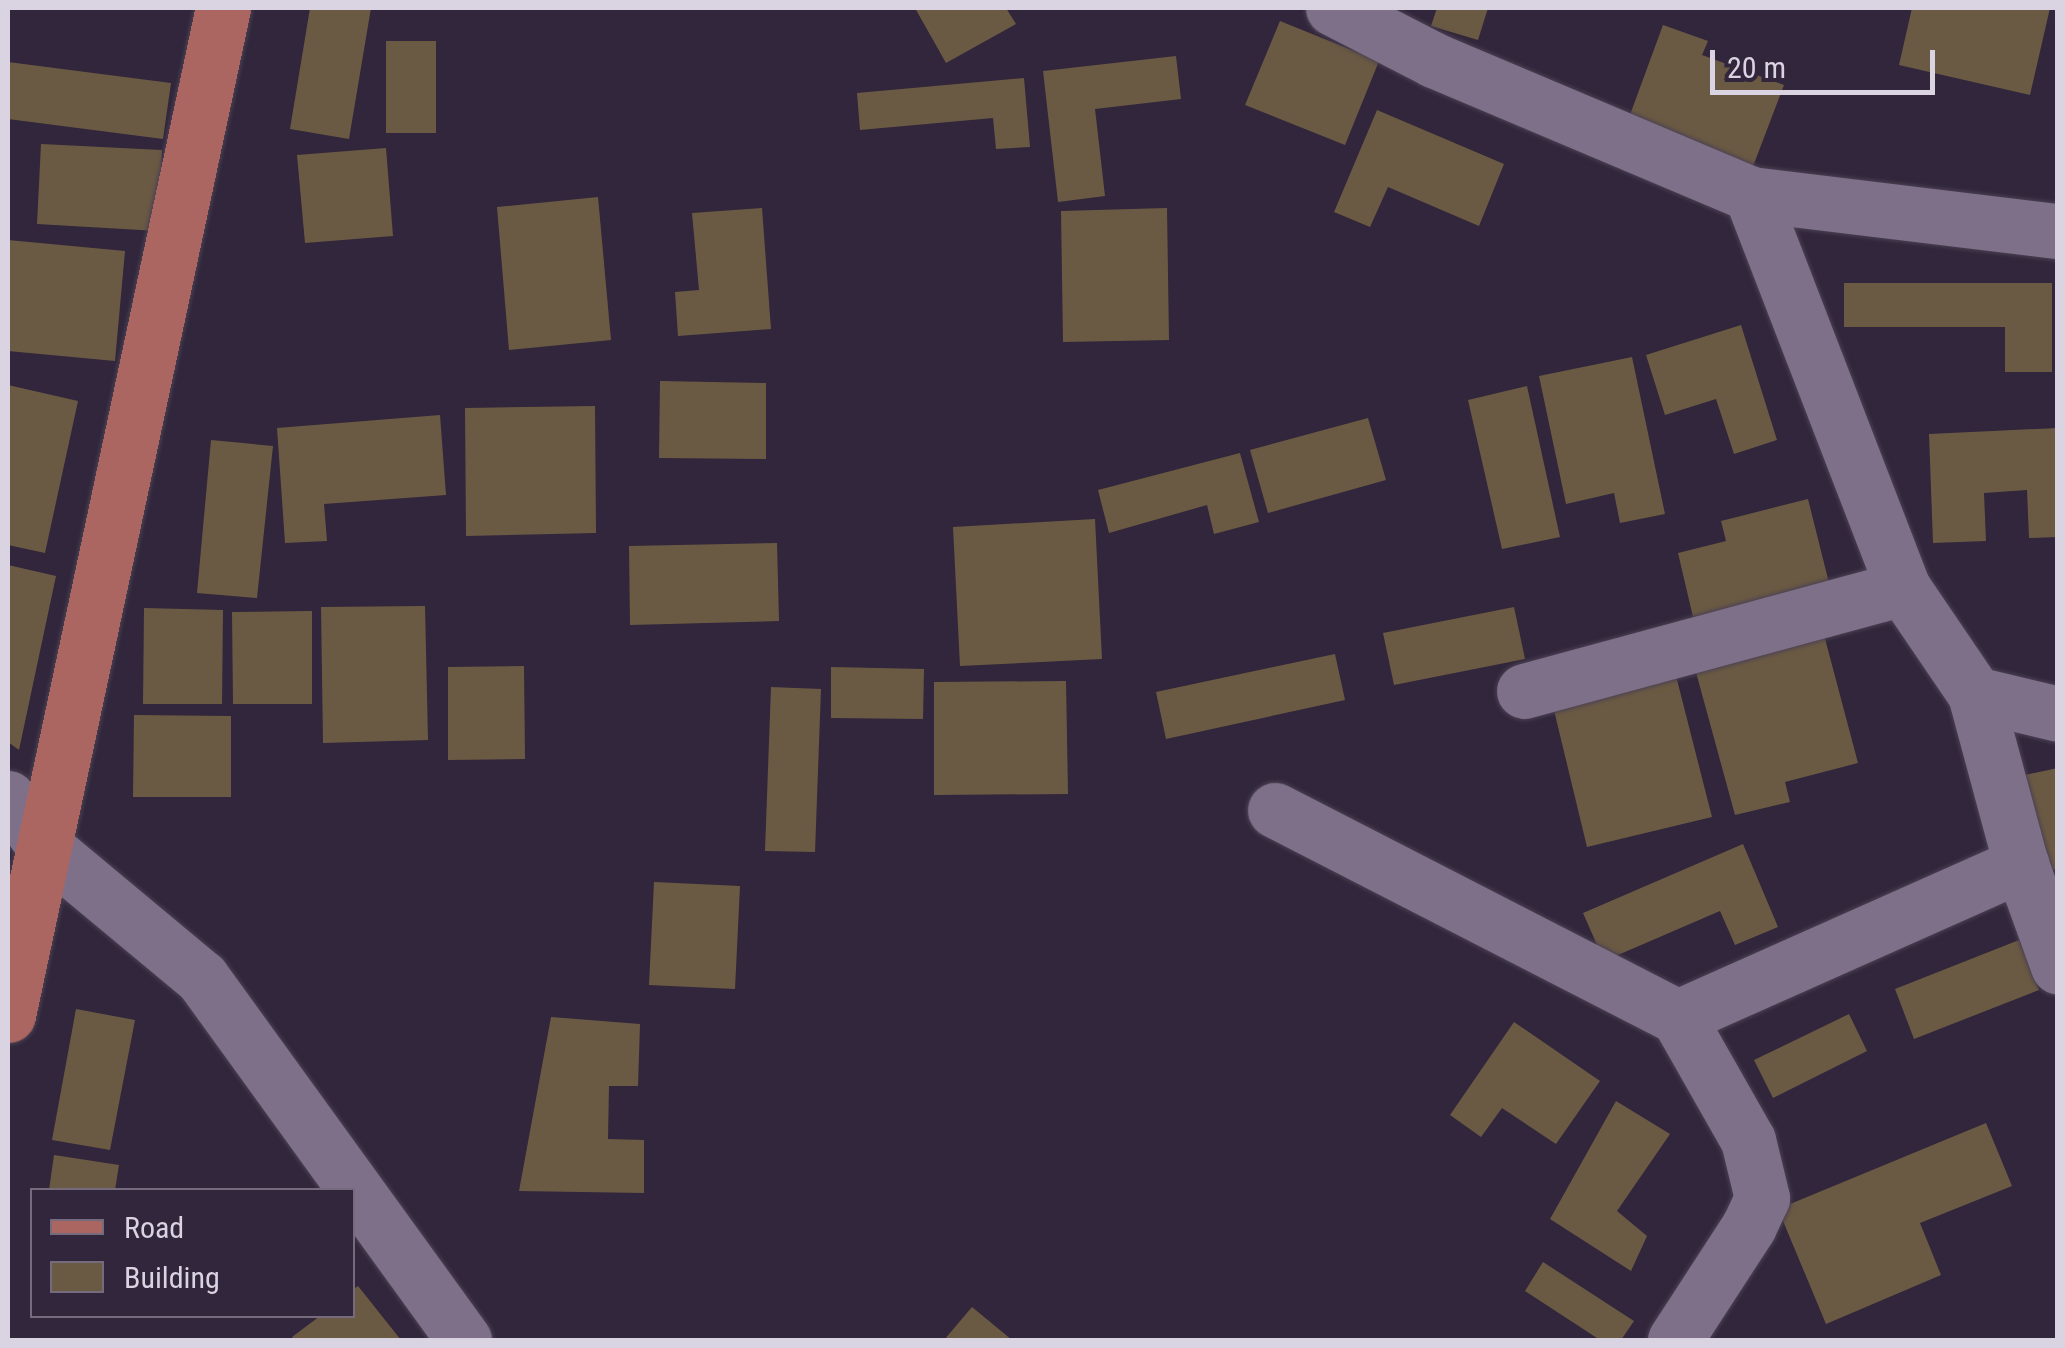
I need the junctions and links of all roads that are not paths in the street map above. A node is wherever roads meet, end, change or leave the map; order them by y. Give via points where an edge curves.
1 (223, 8) edge
2 (1332, 8) edge
3 (1751, 194) junction
4 (2058, 231) edge
5 (1903, 588) junction
6 (1524, 691) dead end
7 (1975, 694) junction
8 (2058, 714) edge
9 (8, 798) edge
10 (1275, 810) dead end
11 (46, 848) junction
12 (2022, 864) junction
13 (2058, 966) edge
14 (8, 1015) edge
15 (1678, 1018) junction
16 (354, 1188) edge
17 (355, 1189) edge
18 (464, 1340) edge
19 (1675, 1340) edge

1 - 11 main road
2 - 3 street via 1434,60
3 - 4 street
3 - 5 street
5 - 6 street
5 - 7 street
7 - 8 street
7 - 12 street
9 - 11 street
10 - 15 street
11 - 14 main road
11 - 16 street via 202,978
12 - 13 street
12 - 15 street
15 - 19 street via 1748,1140 1762,1198
17 - 18 street

